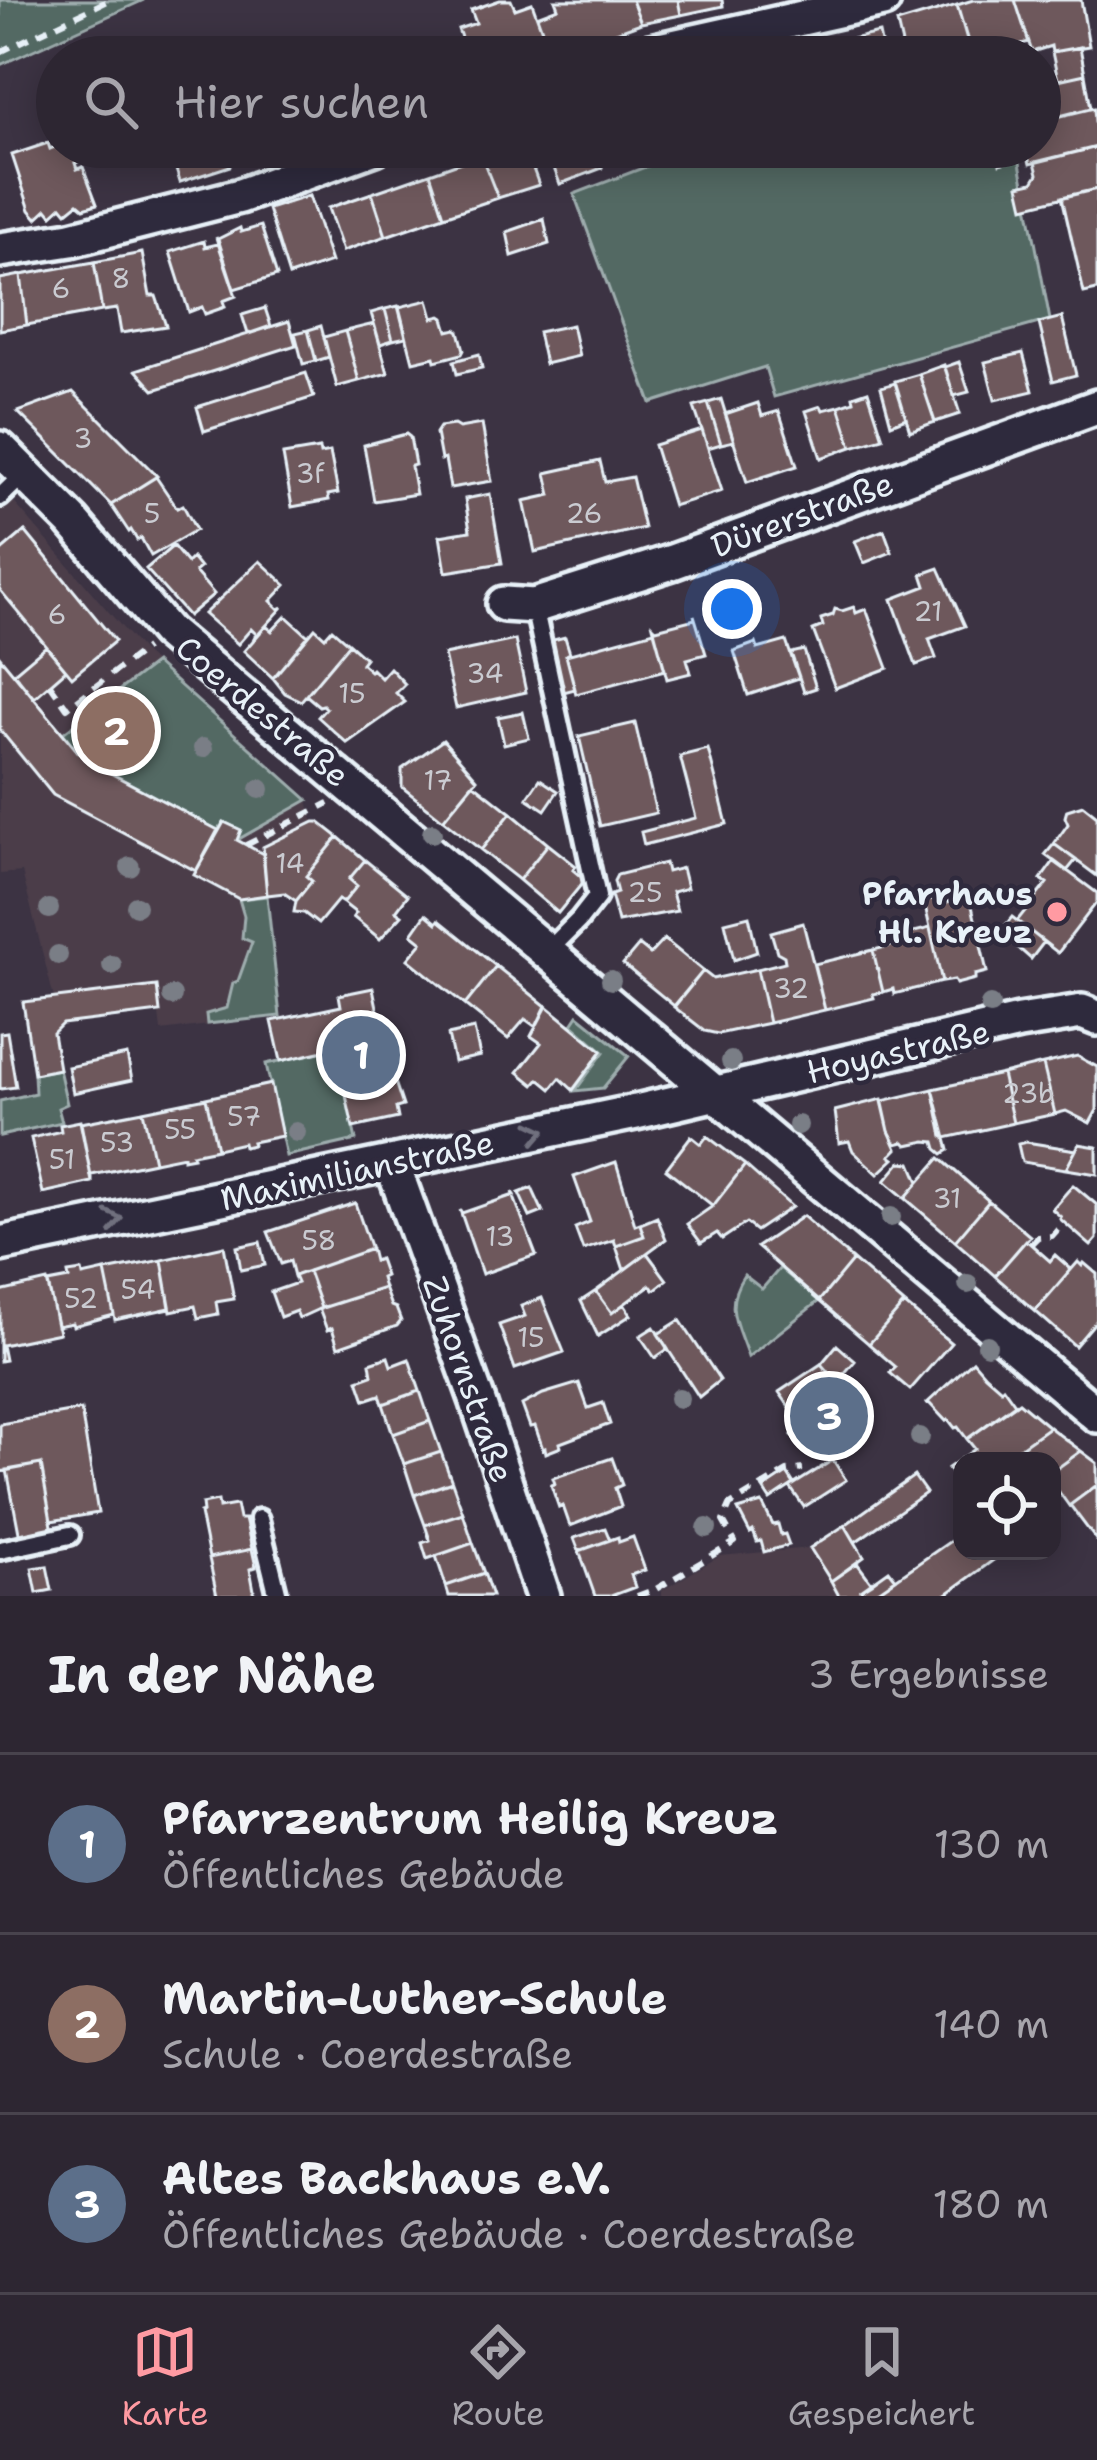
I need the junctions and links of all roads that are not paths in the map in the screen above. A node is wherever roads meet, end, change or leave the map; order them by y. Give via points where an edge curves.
1 (883, 0) edge
2 (722, 36) edge
3 (317, 168) edge
4 (0, 250) edge
5 (1097, 407) edge
6 (0, 449) edge
7 (12, 486) edge
8 (519, 605) joint
9 (548, 951) junction
10 (1092, 1006) edge
11 (715, 1094) junction
12 (392, 1163) junction
13 (0, 1244) edge
14 (1097, 1415) edge
15 (259, 1520) dead end
16 (70, 1535) dead end
17 (0, 1550) edge
18 (278, 1596) edge
19 (543, 1596) edge

1 - 2 street
3 - 4 street via 240,196
5 - 8 street, Dürerstraße via 672,562
6 - 7 street, Coerdestraße
7 - 9 street, Coerdestraße via 72,521 167,632
8 - 9 lane via 562,732 597,897
9 - 11 street, Coerdestraße
10 - 11 street, Hoyastraße
12 -> 11 street, Maximilianstraße
11 - 14 street, Coerdestraße
13 -> 12 street, Maximilianstraße
12 - 19 street, Zuhornstraße
15 - 18 lane
16 - 17 lane

